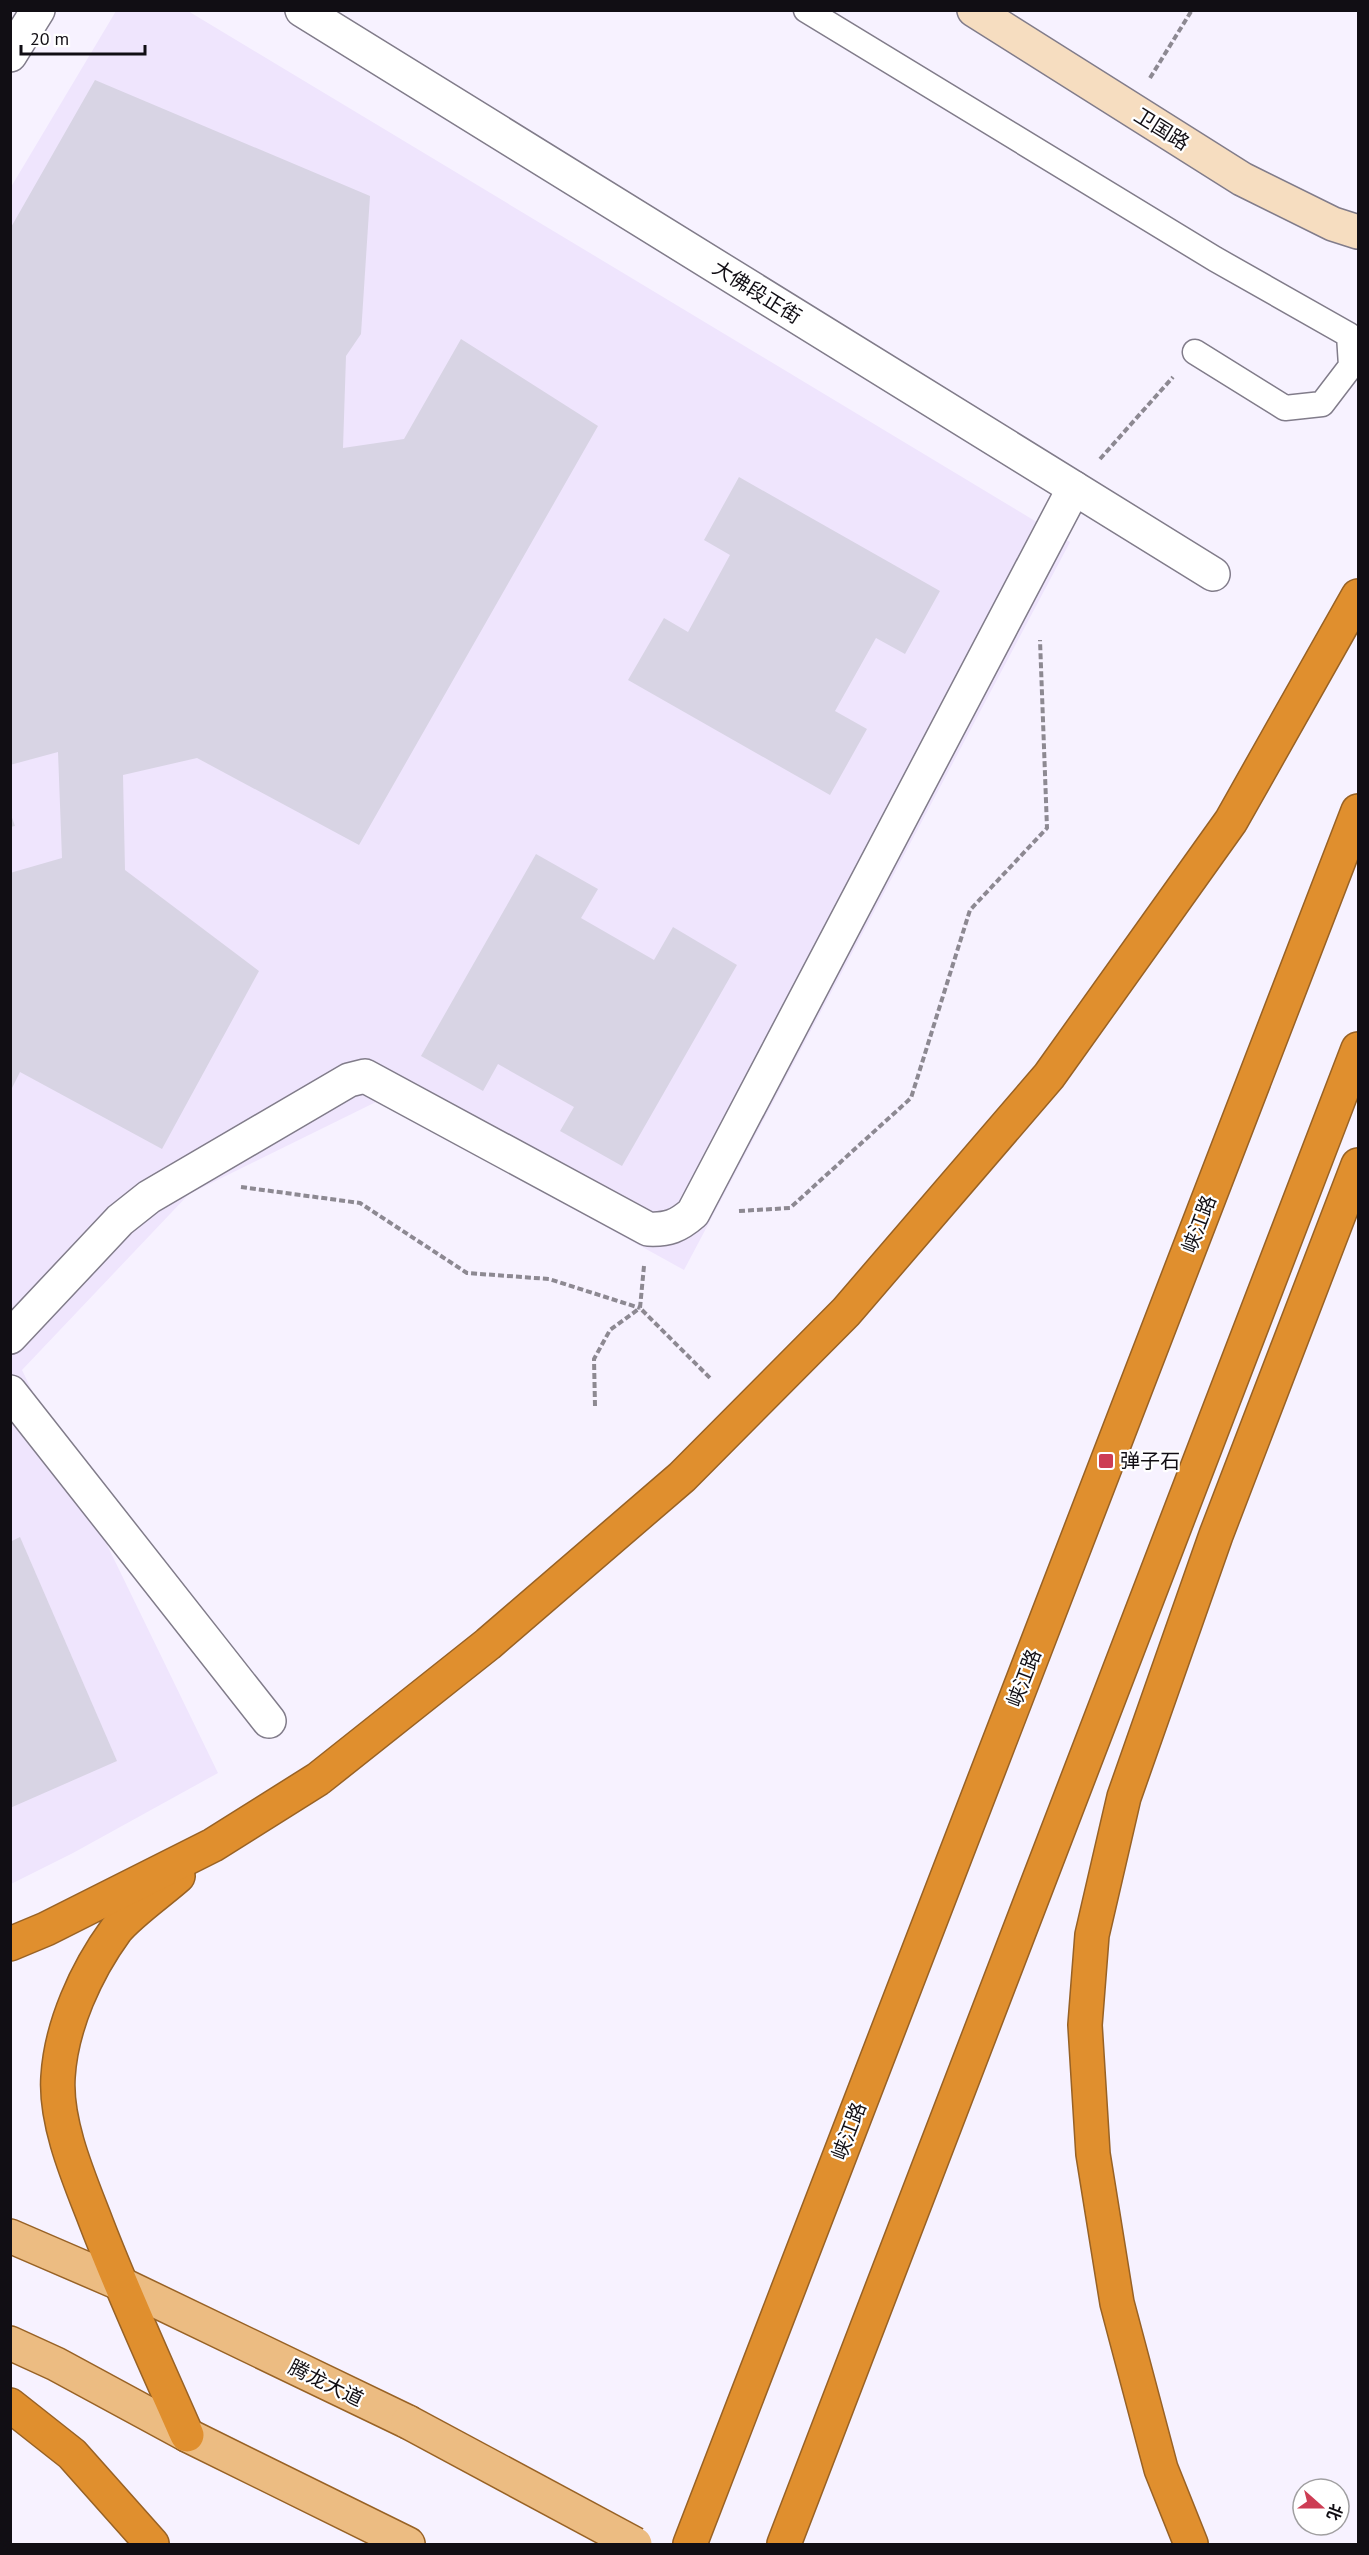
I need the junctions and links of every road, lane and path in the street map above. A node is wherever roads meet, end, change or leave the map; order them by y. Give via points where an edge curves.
1 (38, 10) edge
2 (302, 10) edge
3 (806, 10) edge
4 (974, 10) edge
5 (1192, 10) edge
6 (10, 56) edge
7 (1131, 110) junction
8 (1359, 232) edge
9 (1195, 352) joint
10 (1074, 488) junction
11 (1213, 574) dead end
12 (1359, 596) edge
13 (1039, 629) dead end
14 (1359, 811) edge
15 (1359, 1049) edge
16 (1359, 1166) edge
17 (180, 1179) junction
18 (693, 1213) junction
19 (648, 1229) junction
20 (640, 1308) junction
21 (10, 1337) edge
22 (712, 1380) dead end
23 (10, 1392) edge
24 (595, 1406) dead end
25 (269, 1721) dead end
26 (213, 1845) junction
27 (10, 1944) edge
28 (10, 2236) edge
29 (120, 2283) junction
30 (10, 2343) edge
31 (10, 2405) edge
32 (187, 2434) junction
33 (395, 2537) edge
34 (152, 2544) edge
35 (635, 2544) edge
36 (690, 2544) edge
37 (784, 2544) edge
38 (1191, 2544) edge

1 - 6 street
2 - 10 street, 大佛段正街
3 - 9 lane via 1215,259 1349,335 1351,366 1322,404 1285,408
4 - 7 street, 卫国路
5 - 7 path
7 - 8 street, 卫国路 via 1242,179 1333,224
9 - 10 path
10 - 11 street, 大佛段正街
10 - 18 street
12 - 26 highway via 1231,821 1049,1076 846,1312 682,1477 488,1644 318,1779
13 - 18 path via 1047,828 970,910 911,1098 790,1208
14 - 36 highway, 峡江路
15 - 37 highway
16 - 38 highway via 1216,1534 1124,1797 1092,1935 1085,2025 1093,2154 1117,2303 1161,2469
17 - 19 street via 349,1080 365,1076
17 - 20 path via 360,1203 467,1273 549,1279
17 - 21 street via 120,1220
18 - 19 street via 665,1230
19 - 20 path
20 - 22 path
20 - 24 path via 610,1330 594,1359
23 - 25 street
26 - 27 highway
26 - 29 highway via 117,1929 87,1976 68,2028 58,2078 64,2131
28 - 29 main road, 腾龙大道
29 - 32 highway
29 - 35 main road, 腾龙大道, bridge via 408,2422
30 - 32 main road
31 - 34 highway via 72,2454
32 - 33 main road

